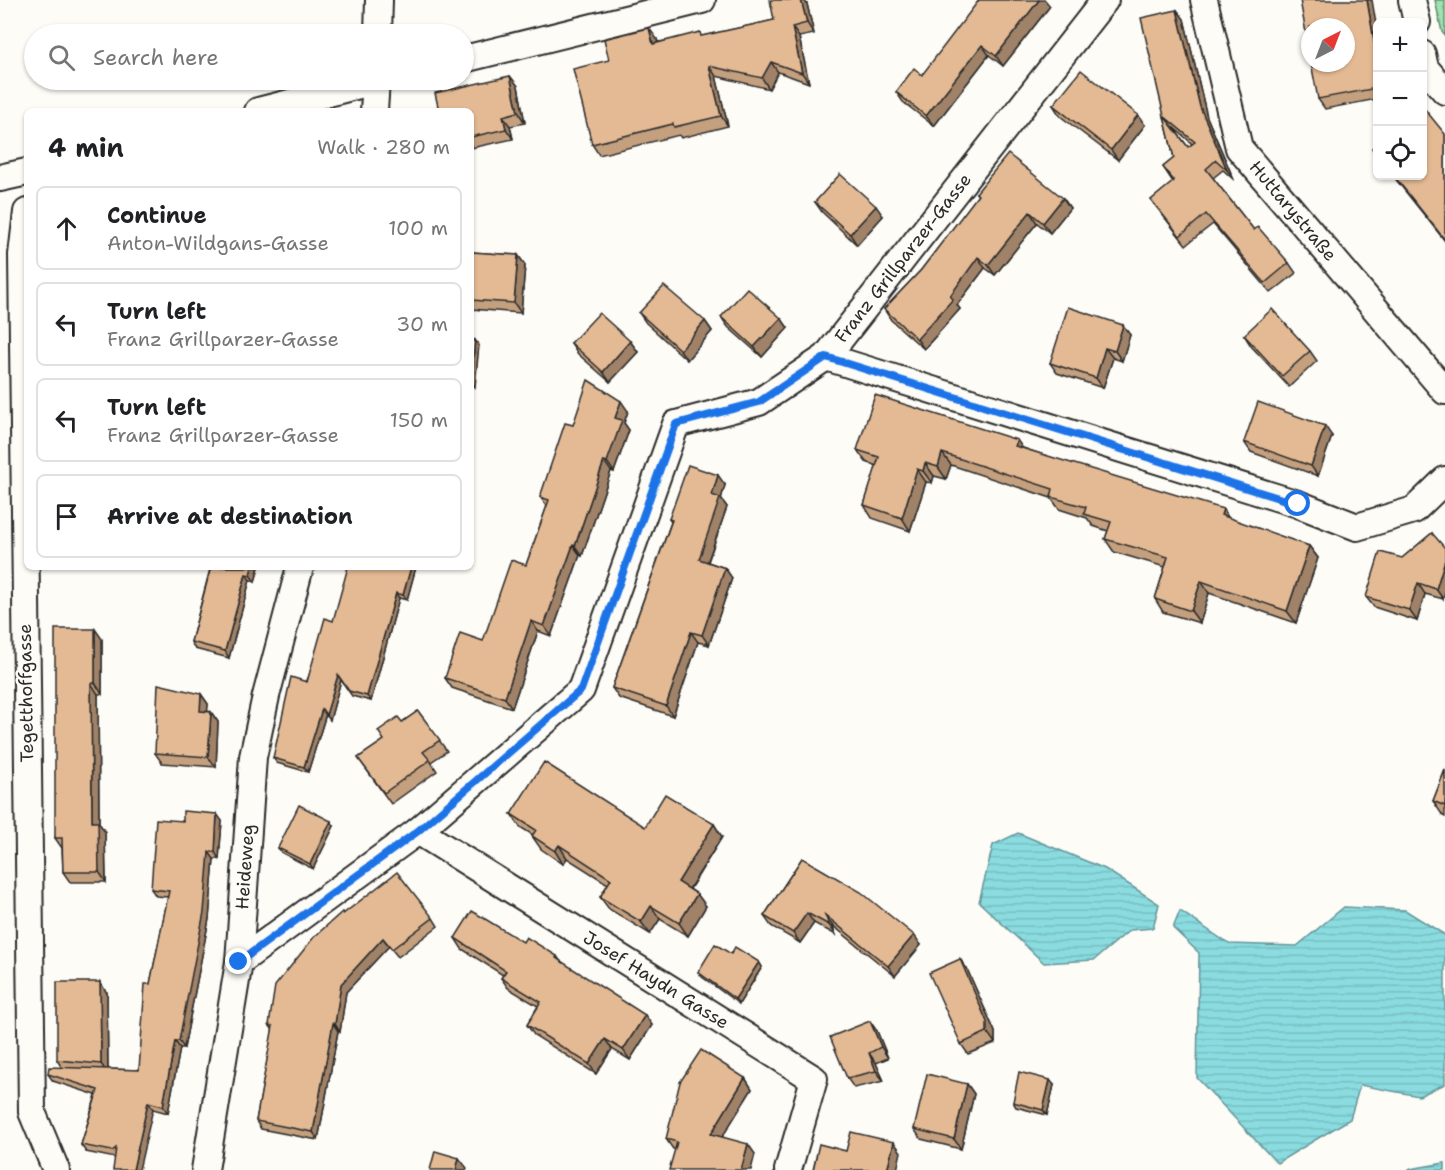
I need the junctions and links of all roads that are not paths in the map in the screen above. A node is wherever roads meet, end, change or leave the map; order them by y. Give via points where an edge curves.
1 (379, 0) edge
2 (702, 0) edge
3 (1105, 0) edge
4 (1204, 0) edge
5 (1412, 0) edge
6 (1415, 18) edge
7 (378, 24) edge
8 (474, 57) edge
9 (1427, 70) edge
10 (339, 90) edge
11 (376, 90) edge
12 (1445, 90) edge
13 (270, 108) edge
14 (374, 108) edge
15 (24, 172) edge
16 (0, 178) edge
17 (24, 238) edge
18 (826, 357) junction
19 (1445, 391) edge
20 (24, 426) edge
21 (1445, 480) edge
22 (26, 570) edge
23 (299, 570) edge
24 (418, 831) junction
25 (239, 962) junction
26 (56, 1170) edge
27 (205, 1170) edge
28 (788, 1170) edge

1 - 7 street
2 - 8 street
3 - 18 street, Franz Grillparzer-Gasse
4 - 19 street, Huttarystraße via 1239,148
5 - 6 street
9 - 12 street
10 - 13 street
11 - 14 street
15 - 16 street
17 - 20 street, Tegetthoffgasse
18 - 21 street via 1298,504 1357,527 1414,510
18 - 24 street, Franz Grillparzer-Gasse via 759,402 676,424 581,690
22 - 26 street, Tegetthoffgasse via 32,1112
23 - 25 street, Heideweg via 253,757
24 - 25 street, Franz Grillparzer-Gasse
24 - 28 street, Josef Haydn Gasse via 814,1079
25 - 27 street, Heideweg

